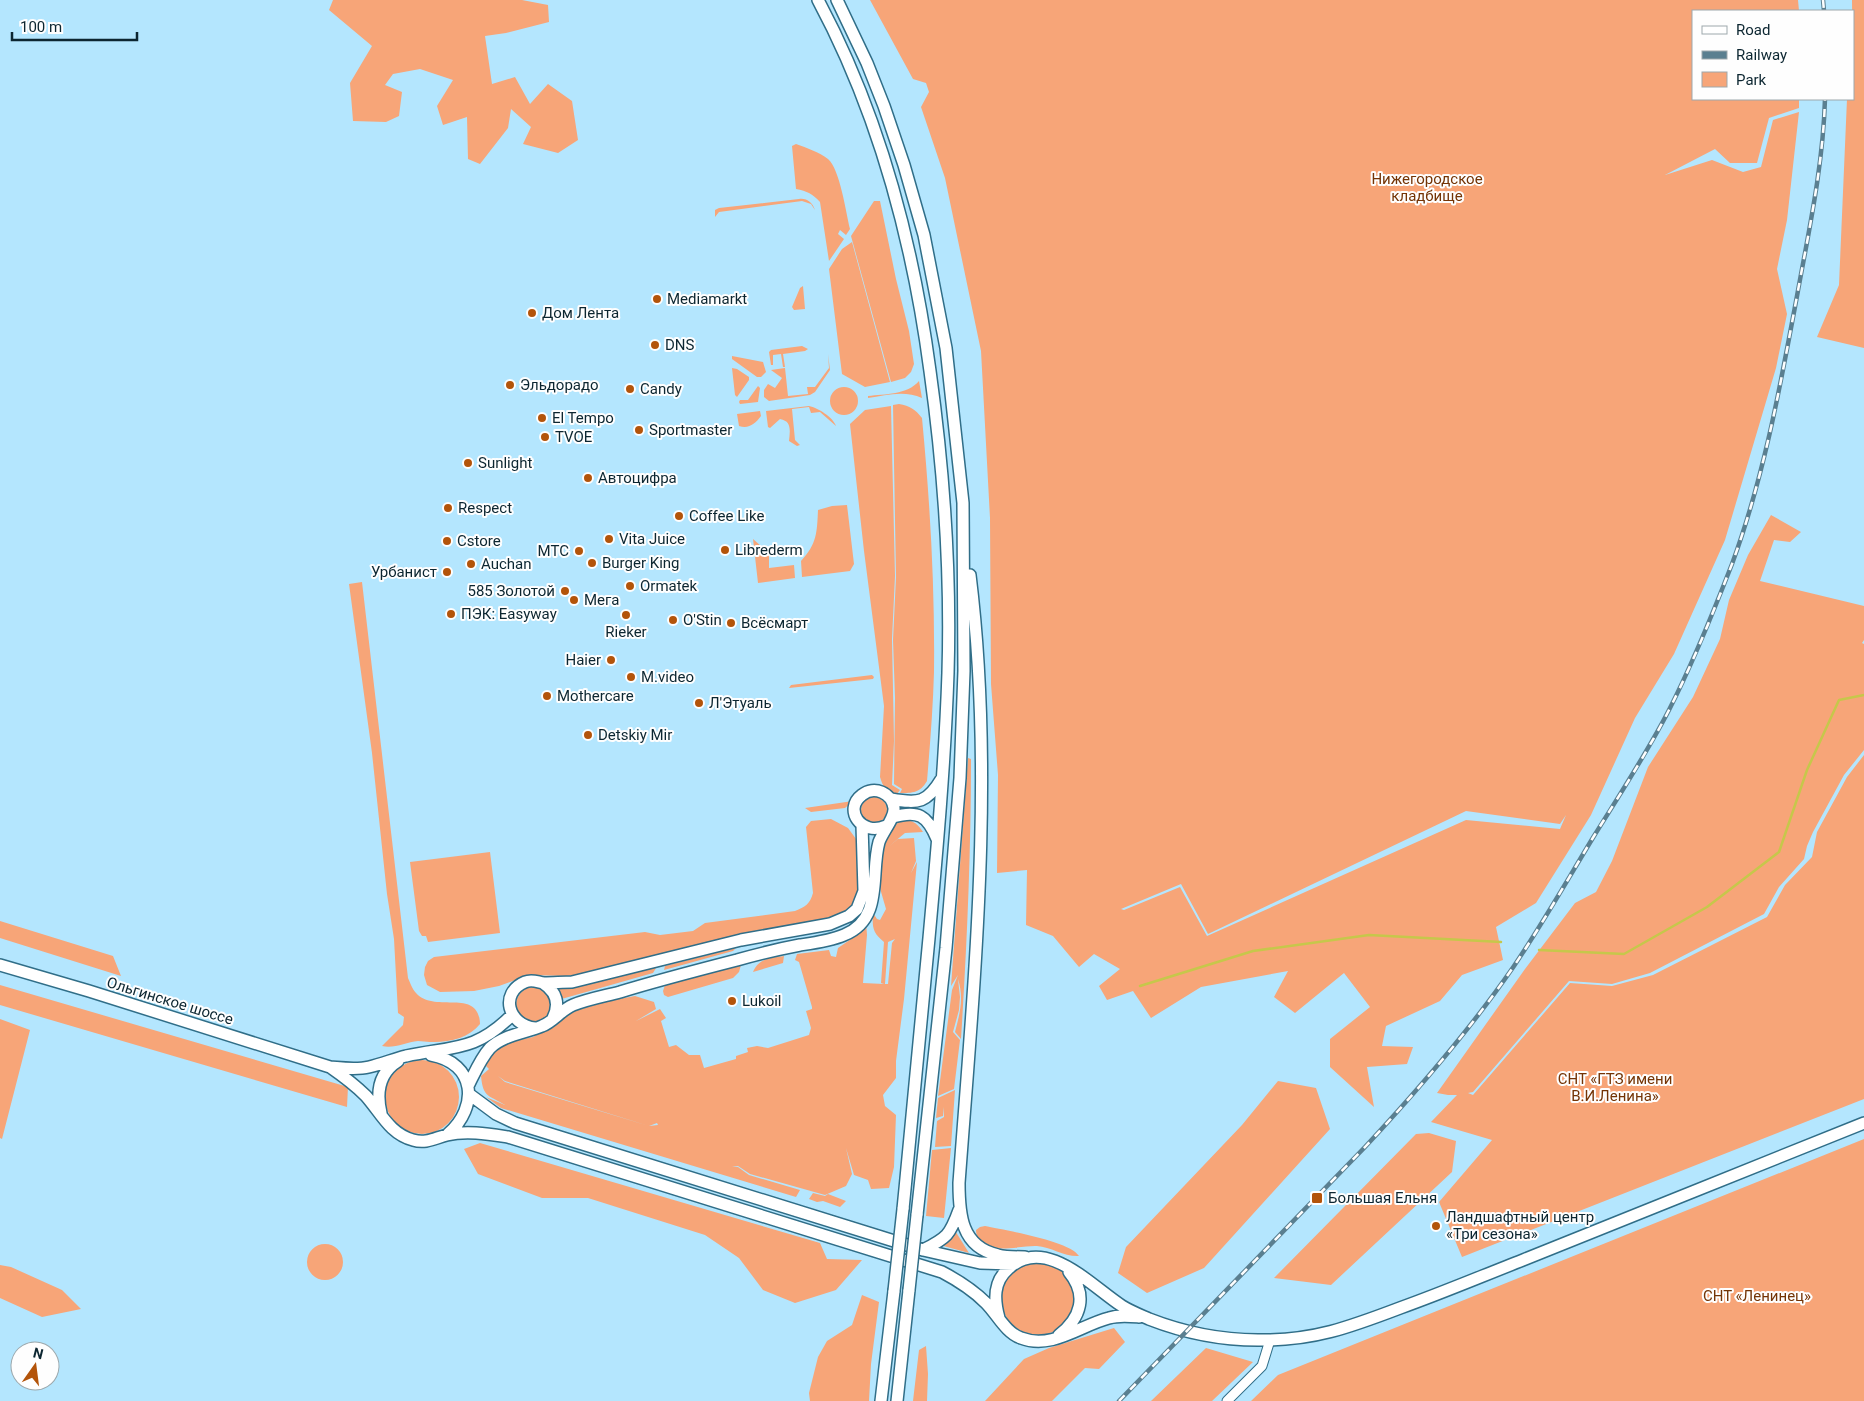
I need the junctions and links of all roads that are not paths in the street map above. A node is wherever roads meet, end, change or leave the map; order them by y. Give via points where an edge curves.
1 (818, 0) edge
2 (838, 0) edge
3 (964, 525) junction
4 (943, 777) junction
5 (891, 799) junction
6 (889, 821) junction
7 (862, 825) junction
8 (938, 842) junction
9 (0, 965) edge
10 (543, 983) junction
11 (512, 1015) junction
12 (553, 1018) junction
13 (536, 1028) junction
14 (421, 1054) junction
15 (406, 1056) junction
16 (330, 1067) junction
17 (469, 1089) junction
18 (381, 1114) junction
19 (1864, 1123) edge
20 (448, 1134) junction
21 (959, 1210) junction
22 (923, 1250) junction
23 (1026, 1258) junction
24 (1013, 1264) junction
25 (1066, 1267) junction
26 (999, 1318) junction
27 (1148, 1318) junction
28 (1055, 1338) junction
29 (1270, 1340) junction
30 (882, 1401) edge
31 (897, 1401) edge
32 (1227, 1401) edge

1 - 4 main road via 867,109 887,170 906,238 924,328 945,503 948,672
2 - 3 main road via 884,106 924,235 947,356
3 - 21 main road via 975,610 980,717 980,882
3 - 31 main road, bridge via 960,778 946,948
4 - 5 main road via 926,799
4 - 8 main road
5 - 6 main road via 894,808
5 - 7 main road via 877,790 863,794 858,799 855,813
6 - 7 main road via 878,829
6 - 8 main road via 906,813 917,814 932,826
6 - 12 main road via 879,842 874,894 869,911 856,928 845,935 644,985 572,1006
7 - 10 main road via 864,891 857,909 849,916 830,924 741,940 572,982
8 - 30 main road, bridge
9 - 16 main road, Ольгинское шоссе
10 - 11 main road via 529,981 513,991
10 - 12 main road via 555,994 557,1002
11 - 13 main road via 526,1027
11 - 14 main road via 499,1029 479,1041 452,1050
12 - 13 main road
13 - 17 main road via 491,1047
14 - 15 main road
14 - 17 main road via 443,1058 458,1068
15 - 16 main road via 368,1068
15 - 18 main road via 384,1074 377,1098
16 - 18 main road via 352,1082
17 - 20 main road via 465,1113
17 - 22 main road via 496,1114 514,1123
18 - 20 main road via 390,1127 414,1141 430,1141
19 - 29 main road via 1381,1315 1337,1331 1297,1339
20 - 26 main road via 478,1133 508,1138 942,1272 967,1286
21 - 22 main road via 944,1240
21 - 23 main road via 966,1231 984,1250
22 - 24 main road via 980,1264
23 - 24 main road
23 - 25 main road via 1041,1256
24 - 26 main road via 998,1283 995,1303
25 - 27 main road via 1123,1306
25 - 28 main road via 1075,1279 1080,1298 1077,1316
26 - 28 main road via 1009,1331 1020,1338 1038,1342
27 - 28 main road via 1107,1318
27 - 29 main road via 1228,1340
29 - 32 street via 1262,1366

